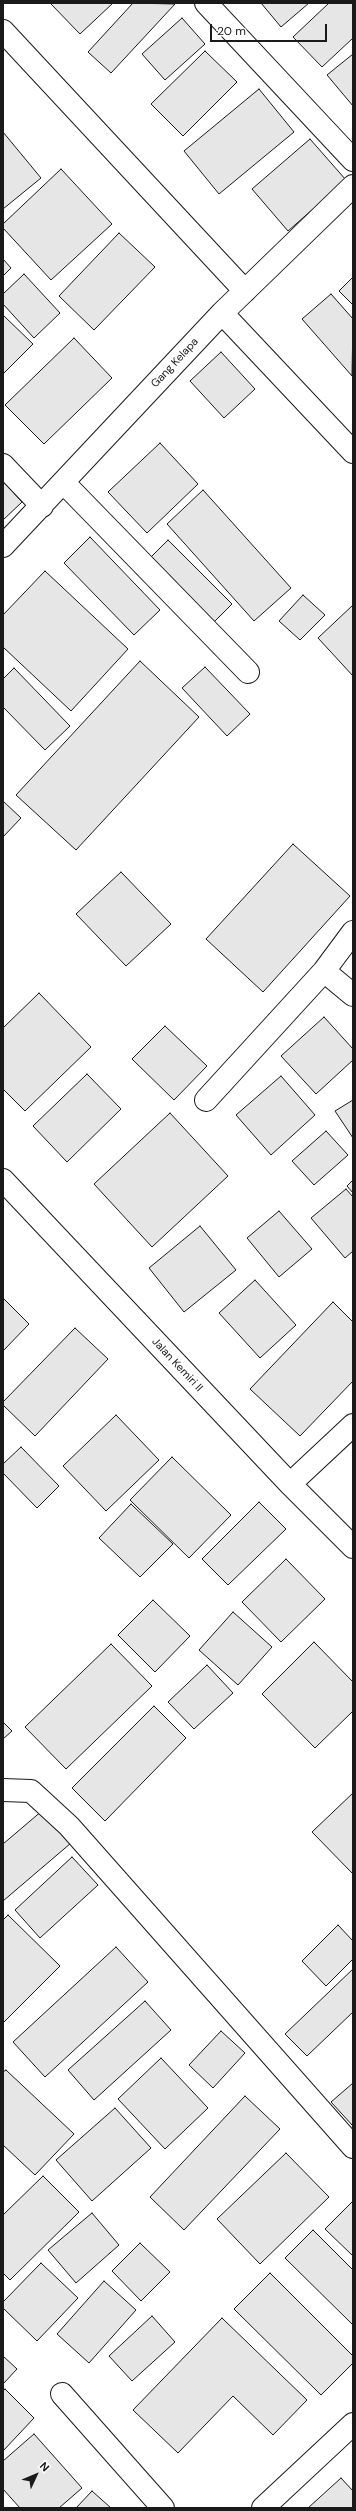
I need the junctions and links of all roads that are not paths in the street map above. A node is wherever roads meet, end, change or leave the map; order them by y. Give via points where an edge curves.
1 (206, 3) edge
2 (3, 31) edge
3 (353, 160) edge
4 (353, 186) edge
5 (246, 291) junction
6 (222, 313) junction
7 (353, 452) edge
8 (3, 465) edge
9 (64, 484) junction
10 (42, 506) junction
11 (3, 546) edge
12 (248, 672) dead end
13 (353, 932) edge
14 (324, 971) junction
15 (353, 995) edge
16 (206, 1100) dead end
17 (3, 1180) edge
18 (353, 1426) edge
19 (290, 1484) junction
20 (353, 1547) edge
21 (3, 1790) edge
22 (353, 2147) edge
23 (62, 2394) dead end
24 (353, 2424) edge
25 (163, 2508) edge
26 (263, 2508) edge

1 - 3 street
2 - 5 street
4 - 5 street, Gang Kelapa
5 - 6 street, Gang Kelapa
6 - 7 street
6 - 9 street, Gang Kelapa
8 - 10 street
9 - 10 street, Gang Kelapa
9 - 12 street
10 - 11 street, Gang Kelapa
13 - 14 street
14 - 15 street
14 - 16 street
17 - 19 street, Jalan Kemiri II
18 - 19 street
19 - 20 street, Jalan Kemiri II
21 - 22 street via 31,1791 69,1826
23 - 25 street
24 - 26 street

